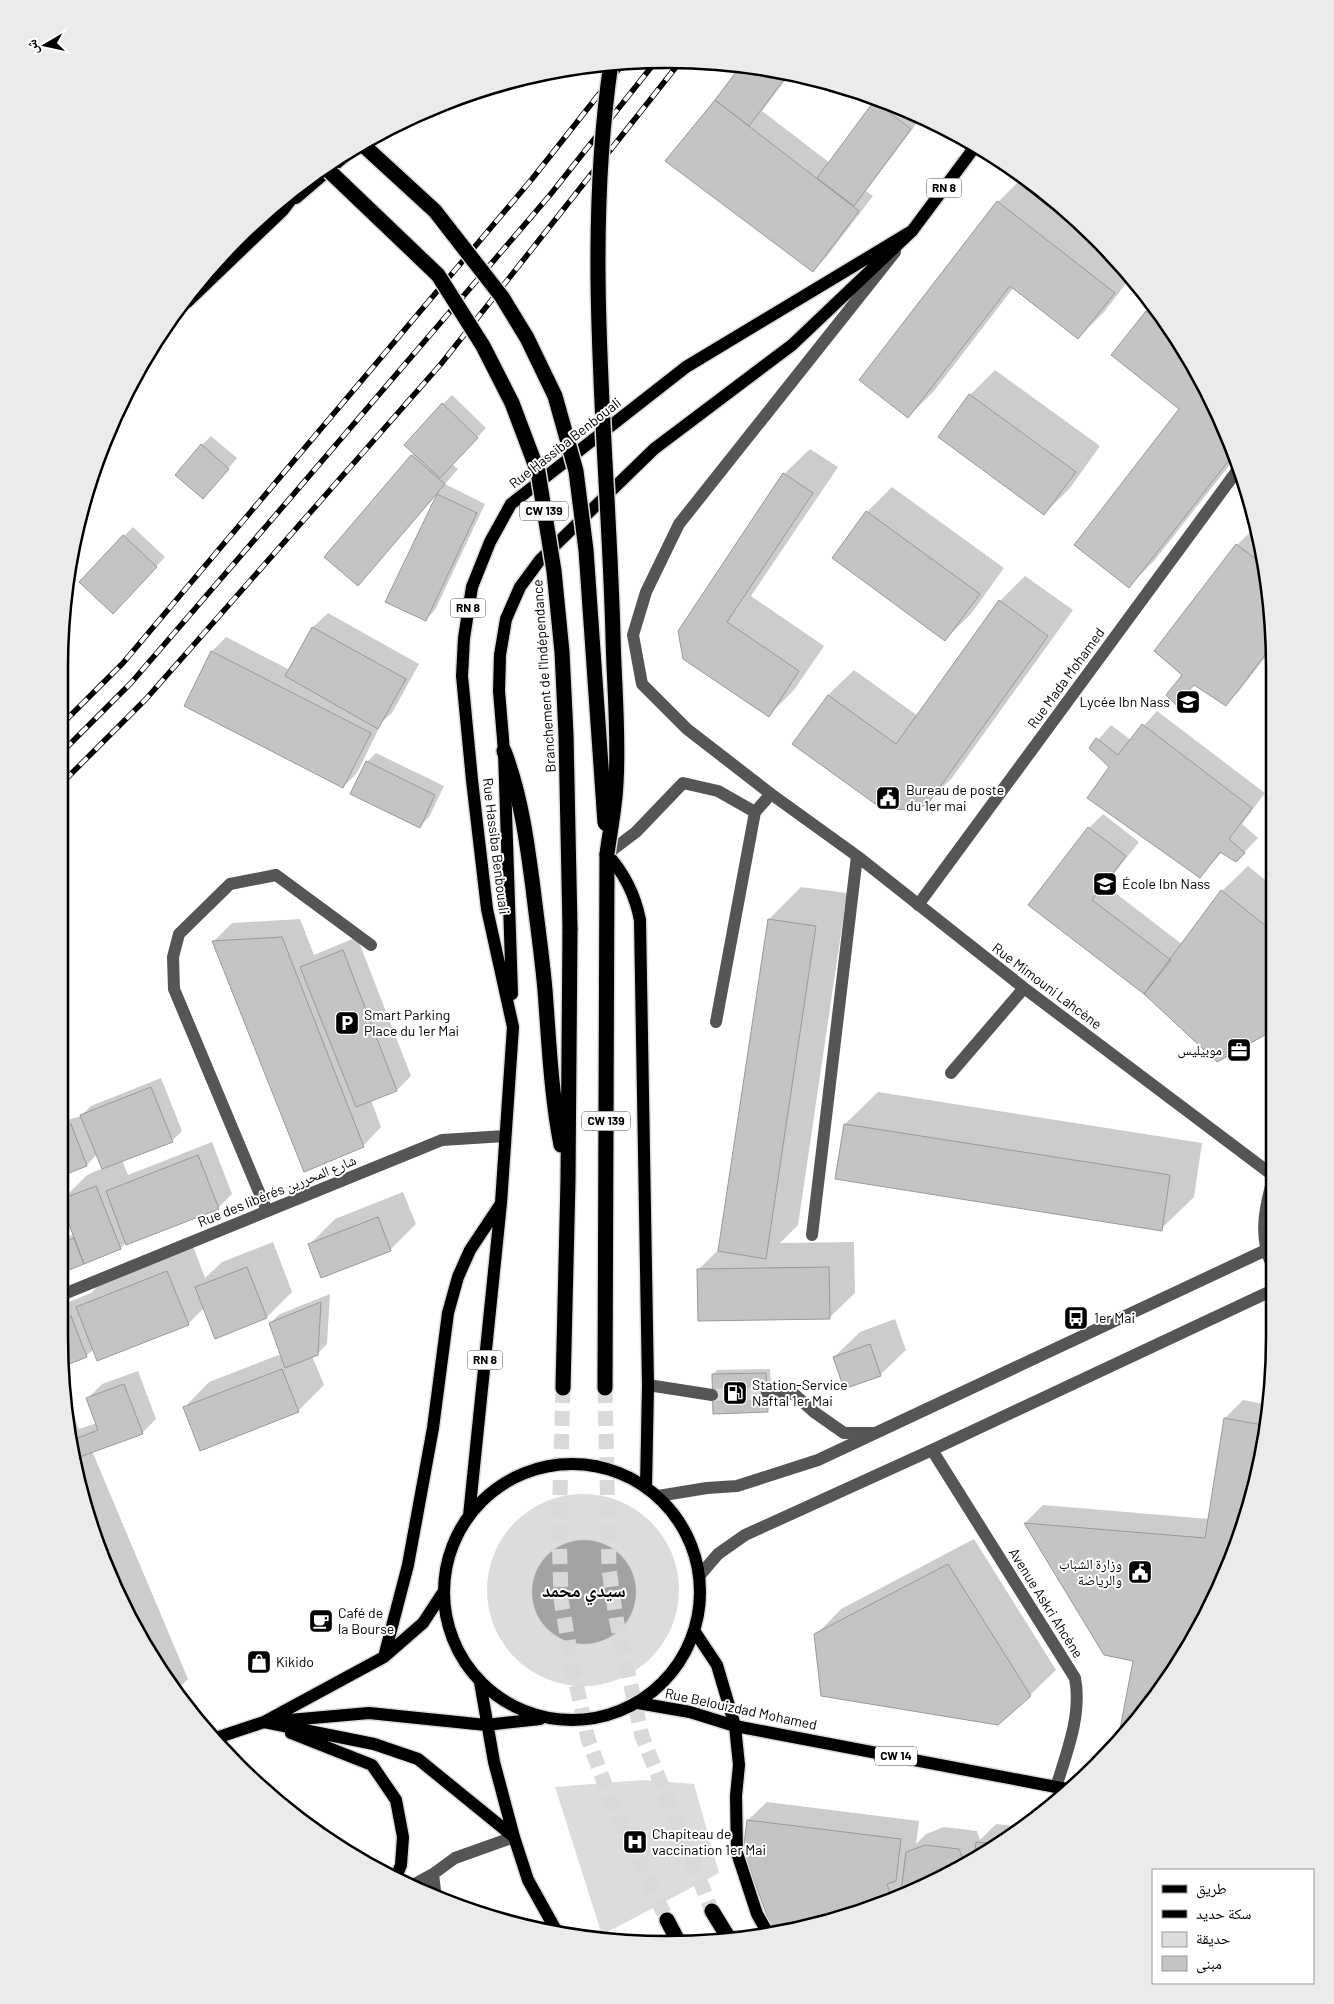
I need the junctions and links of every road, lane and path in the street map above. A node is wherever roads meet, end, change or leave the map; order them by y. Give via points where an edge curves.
1 (611, 71) edge
2 (367, 148) edge
3 (972, 151) edge
4 (330, 172) edge
5 (309, 186) edge
6 (285, 205) edge
7 (282, 209) junction
8 (912, 231) junction
9 (215, 273) edge
10 (1235, 474) edge
11 (504, 752) junction
12 (771, 794) junction
13 (755, 812) junction
14 (607, 854) junction
15 (857, 856) junction
16 (918, 905) junction
17 (371, 945) dead end
18 (1024, 988) junction
19 (716, 1022) dead end
20 (513, 1026) junction
21 (951, 1072) dead end
22 (505, 1136) junction
23 (1266, 1170) edge
24 (568, 1180) junction
25 (501, 1203) junction
26 (1266, 1205) edge
27 (267, 1211) junction
28 (812, 1235) dead end
29 (1266, 1250) joint
30 (68, 1292) edge
31 (1266, 1293) edge
32 (648, 1385) junction
33 (563, 1388) tunnel mouth
34 (605, 1388) tunnel mouth
35 (767, 1392) tunnel mouth
36 (712, 1395) tunnel mouth
37 (880, 1432) junction
38 (932, 1450) junction
39 (646, 1487) junction
40 (658, 1496) junction
41 (469, 1516) junction
42 (700, 1575) junction
43 (444, 1591) junction
44 (695, 1632) junction
45 (384, 1657) junction
46 (480, 1682) junction
47 (638, 1703) junction
48 (544, 1719) junction
49 (264, 1722) junction
50 (486, 1724) junction
51 (735, 1726) junction
52 (220, 1736) edge
53 (1056, 1787) junction
54 (1062, 1788) edge
55 (514, 1837) junction
56 (398, 1873) edge
57 (433, 1874) junction
58 (418, 1882) edge
59 (426, 1886) edge
60 (435, 1890) edge
61 (712, 1911) tunnel mouth
62 (667, 1920) tunnel mouth
63 (553, 1926) edge
64 (765, 1928) edge
65 (726, 1933) edge
66 (675, 1936) edge

1 - 14 highway, CW 139, bridge via 600,168 597,268 615,722 616,784
2 - 14 highway, CW 139, bridge via 435,211 502,297 527,338 555,396 576,470 586,550
3 - 8 main road, RN 8
4 - 24 highway, Branchement de l'Indépendance / CW 139, bridge via 438,275 483,346 512,403 538,472 554,571 566,736 570,928
5 - 7 main road
6 - 7 highway
7 - 9 highway
8 - 11 main road, Rue Hassiba Benbouali via 792,344 654,449 540,560 520,587 506,620 500,655 499,691
8 - 12 street, Rue Mimouni Lahcène via 679,524 646,592 633,635 642,684 687,729
8 - 20 main road, Rue Hassiba Benbouali / RN 8 via 686,367 511,504 490,542 472,587 462,676 487,909
10 - 16 street, Rue Mada Mohamed
11 - 20 main road, Rue Hassiba Benbouali / RN 8
11 - 24 highway via 519,796 528,849 545,988 555,1112
12 - 13 street
12 - 15 street, Rue Mimouni Lahcène
13 - 14 street via 718,791 683,782 636,832
13 - 19 street
14 - 32 main road via 629,885 640,920
14 - 34 highway, CW 139
15 - 16 street, Rue Mimouni Lahcène
15 - 28 street
16 - 18 street, Rue Mimouni Lahcène
17 - 27 street via 276,875 230,884 179,934 173,957 174,989
18 - 21 street
18 - 23 street, Rue Mimouni Lahcène
20 - 22 main road, Rue Hassiba Benbouali / RN 8
22 - 25 main road, Rue Hassiba Benbouali / RN 8
22 - 27 street, Rue des libérés شارع المحررين via 442,1140
24 - 33 highway, CW 139
25 - 41 main road, RN 8
25 - 45 main road via 470,1250 448,1313 433,1428 408,1565
26 - 29 street
27 - 30 street, Rue des libérés شارع المحررين
29 - 37 street
31 - 38 street
32 - 36 street
32 - 39 main road
35 - 37 street via 794,1394 844,1433
37 - 40 street via 818,1460 753,1482
38 - 42 street via 745,1536 718,1554
38 - 53 street, Avenue Askri Ahcène via 1075,1678 1078,1694 1076,1715
39 - 40 main road
39 - 41 main road via 624,1474 601,1467 552,1465 506,1482
40 - 42 main road via 679,1518 693,1546
41 - 43 main road via 455,1539
42 - 44 main road via 699,1618
43 - 45 main road via 423,1623
43 - 46 main road via 446,1617 453,1640
44 - 47 main road via 678,1666 663,1684
44 - 51 main road via 717,1665
45 - 49 main road
46 - 48 main road via 509,1705
46 - 50 main road
47 - 48 main road via 617,1714 592,1720
47 - 51 main road, Rue Belouizdad Mohamed / CW 14 via 690,1712
48 - 50 main road
49 - 50 main road via 369,1713
49 - 52 main road
49 - 55 main road via 374,1744 418,1759
49 - 56 main road via 372,1765 396,1800 403,1837
50 - 55 main road
51 - 53 main road, Rue Belouizdad Mohamed / CW 14
51 - 64 main road via 739,1765 737,1853 757,1914
53 - 54 main road, Rue Belouizdad Mohamed / CW 14
55 - 57 street via 455,1858
55 - 63 main road via 528,1880
57 - 58 street
57 - 59 street
57 - 60 street
61 - 65 highway
62 - 66 highway

